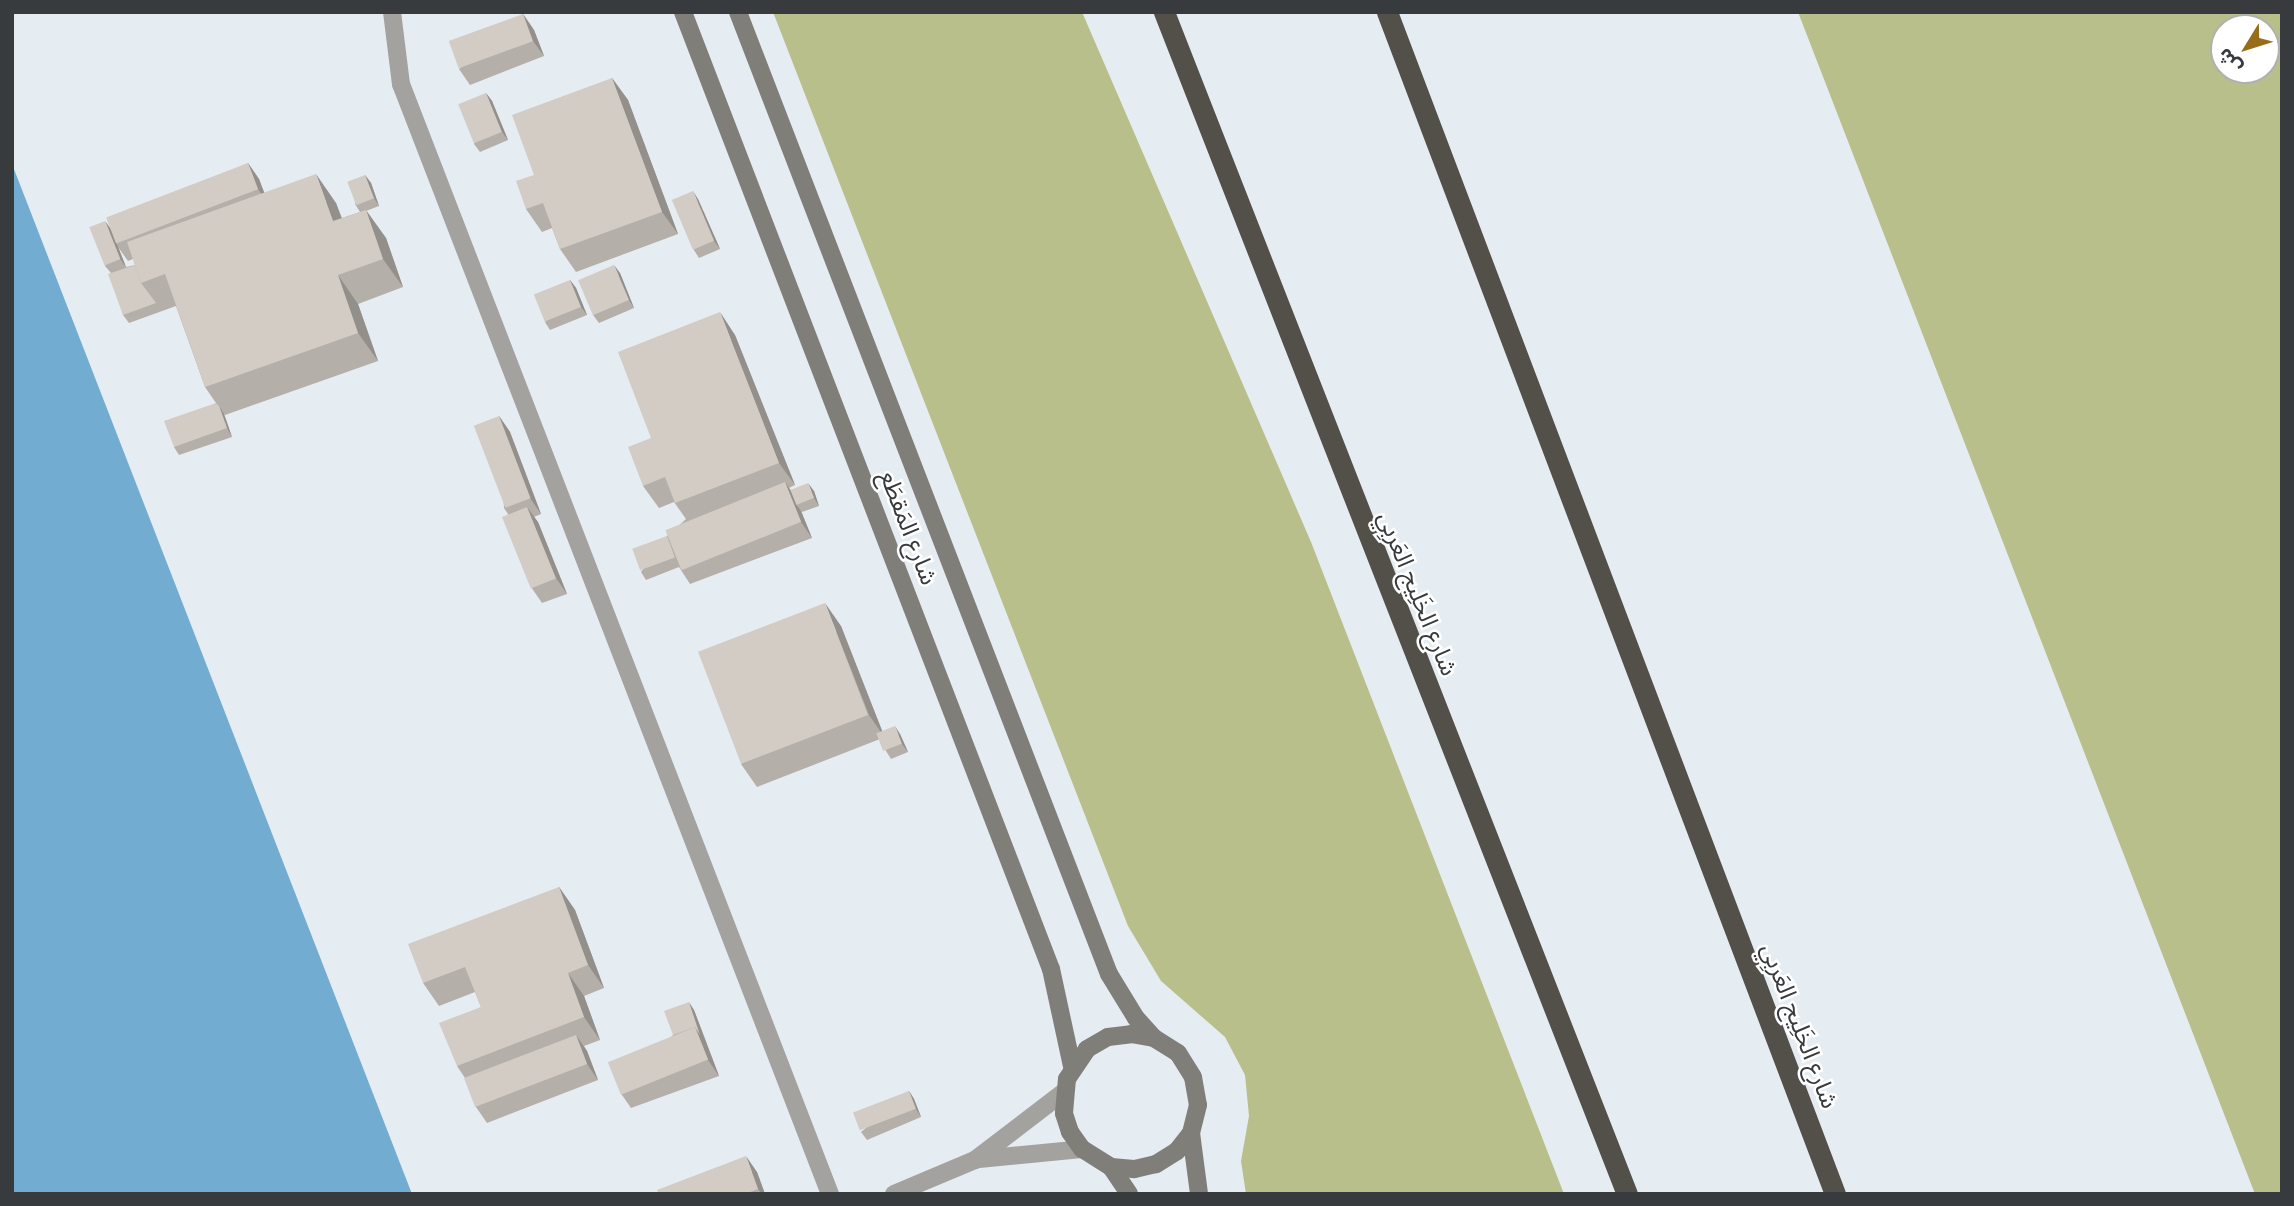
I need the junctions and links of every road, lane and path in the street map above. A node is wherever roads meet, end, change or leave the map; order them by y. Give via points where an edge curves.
1 (393, 12) edge
2 (683, 12) edge
3 (738, 12) edge
4 (1164, 12) edge
5 (1387, 12) edge
6 (1154, 1038) junction
7 (1072, 1066) junction
8 (1064, 1092) junction
9 (1191, 1133) junction
10 (1082, 1149) junction
11 (975, 1160) junction
12 (1111, 1167) junction
13 (830, 1194) edge
14 (894, 1194) edge
15 (1129, 1194) edge
16 (1199, 1194) edge
17 (1627, 1194) edge
18 (1835, 1194) edge

1 - 13 lane via 393,50 401,84
2 - 7 street, شارع المَقطَع via 1051,969
3 - 6 street, شارع المَقطَع via 1109,974 1128,1008
4 - 17 highway, شارع الخَلِيج العَربِي
5 - 18 highway, شارع الخَلِيج العَربِي
6 - 7 street via 1108,1037 1087,1049
6 - 9 street via 1178,1053 1193,1077 1198,1105
7 - 8 street
8 - 10 street via 1070,1132
8 - 11 lane
9 - 12 street via 1177,1151 1156,1164 1134,1169
9 - 16 street
10 - 11 lane
10 - 12 street
11 - 14 lane
12 - 15 street

